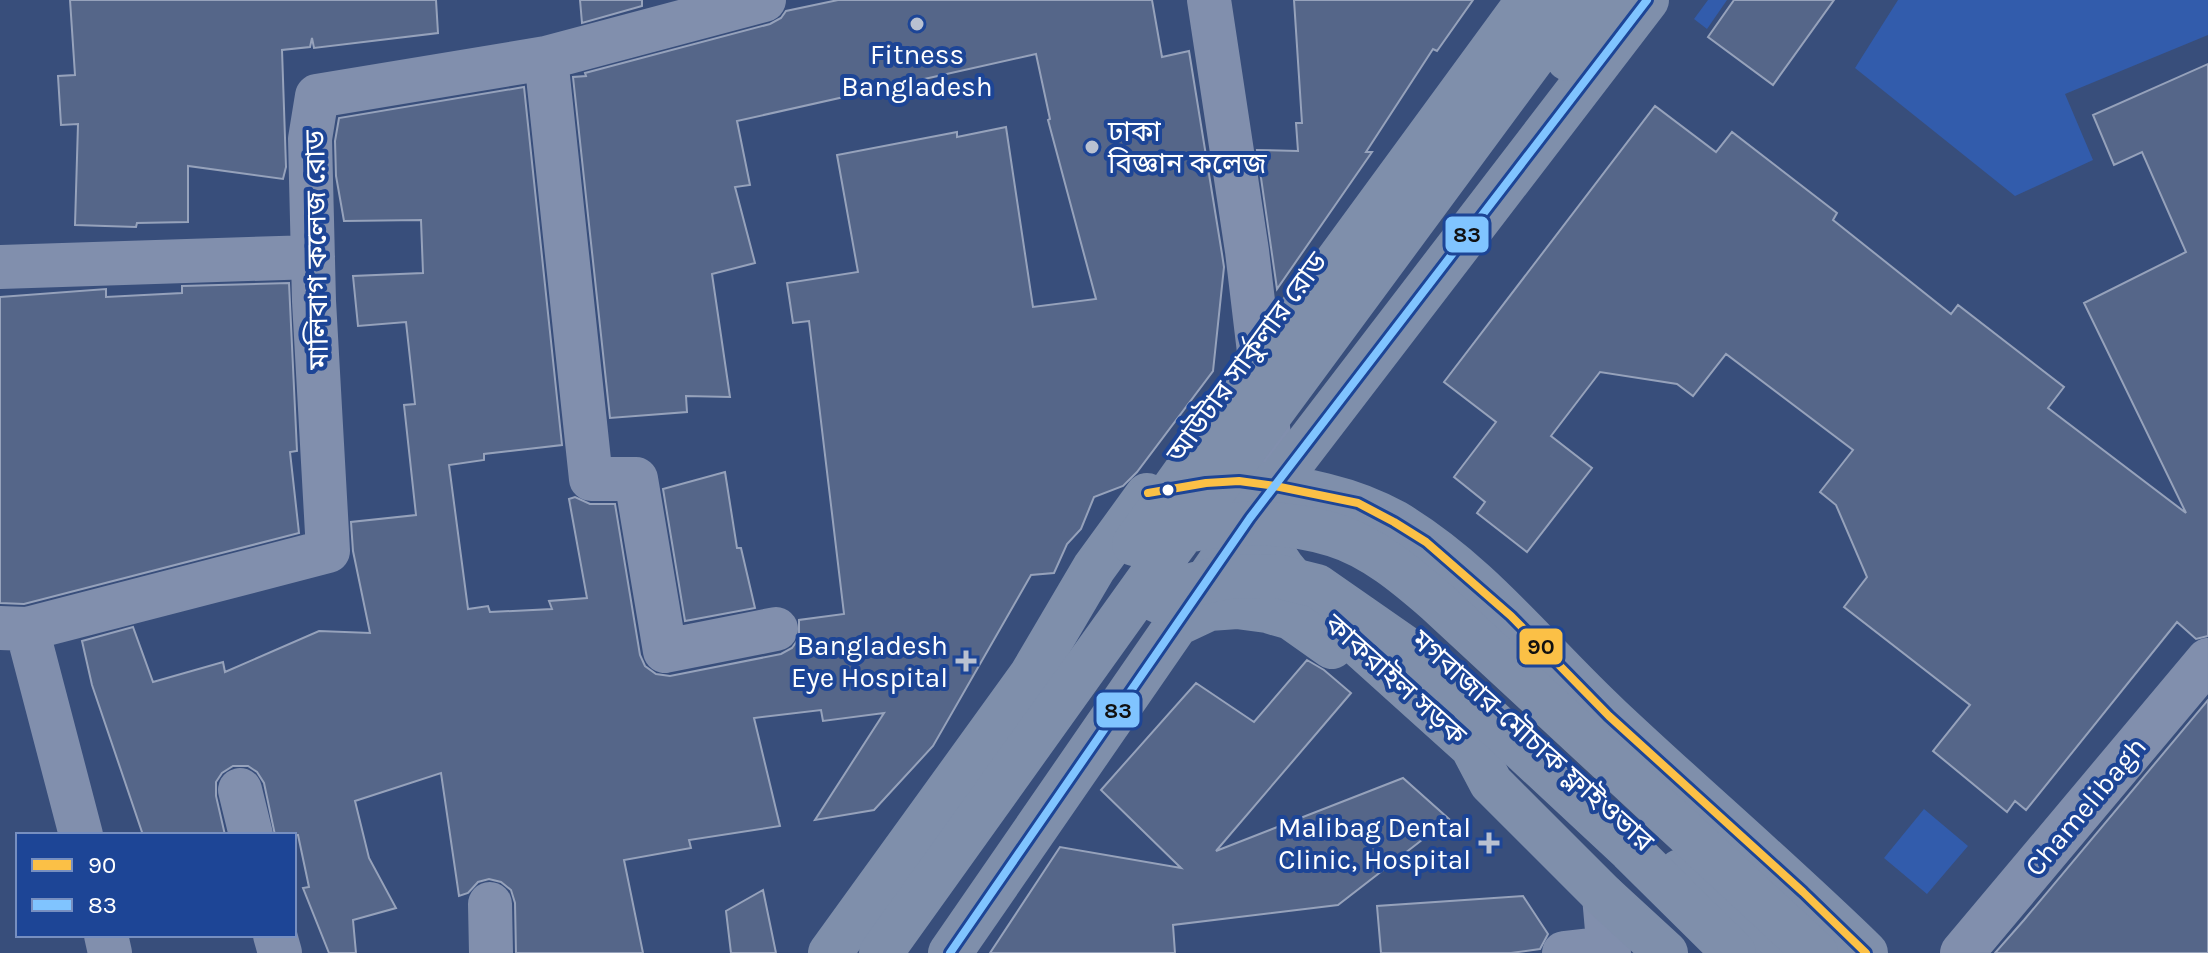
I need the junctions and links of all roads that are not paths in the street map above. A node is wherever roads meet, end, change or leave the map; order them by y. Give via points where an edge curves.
1 (764, 0) edge
2 (1209, 0) edge
3 (1501, 0) edge
4 (1528, 0) edge
5 (1576, 0) edge
6 (1613, 0) edge
7 (1647, 0) edge
8 (718, 5) edge
9 (546, 58) junction
10 (313, 257) junction
11 (0, 267) edge
12 (1256, 343) junction
13 (1211, 406) junction
14 (1148, 493) junction
15 (1242, 503) junction
16 (1154, 588) junction
17 (13, 629) edge
18 (776, 629) dead end
19 (2206, 669) edge
20 (1491, 783) junction
21 (240, 790) dead end
22 (80, 833) edge
23 (251, 833) edge
24 (1604, 896) junction
25 (490, 904) dead end
26 (1608, 950) edge
27 (491, 953) edge
28 (830, 953) edge
29 (868, 953) edge
30 (881, 953) edge
31 (921, 953) edge
32 (950, 953) edge
33 (1564, 953) edge
34 (1666, 953) edge
35 (1734, 953) edge
36 (1768, 953) edge
37 (1816, 953) edge
38 (1866, 953) edge
39 (1962, 953) edge

1 - 8 street, মালিবাগ কলেজ রোড
2 - 12 street
3 - 12 main road, আউটার সার্কুলার রোড
4 - 16 main road, আউটার সার্কুলার রোড, bridge via 1274,347
5 - 16 main road, bridge
6 - 15 main road, bridge via 1270,444
7 - 15 main road
8 - 9 street, মালিবাগ কলেজ রোড
9 - 10 street, মালিবাগ কলেজ রোড via 317,96 310,139
9 - 18 street via 591,479 636,479 665,651
10 - 11 street
10 - 17 street, মালিবাগ কলেজ রোড via 328,551
12 - 13 main road, আউটার সার্কুলার রোড
12 - 15 street
13 - 14 main road, আউটার সার্কুলার রোড
13 - 15 main road, কাকরাইল সড়ক
14 - 15 main road via 1206,483
14 - 28 main road, আউটার সার্কুলার রোড via 1094,568 1031,675
15 - 16 main road, bridge
15 - 16 main road, bridge via 1172,533
15 - 20 main road, কাকরাইল সড়ক via 1311,602 1472,747
15 - 37 main road, bridge via 1277,524 1335,535 1409,579
15 - 38 main road via 1358,503 1426,542
16 - 20 main road via 1209,609 1237,607 1291,618 1359,669 1460,768
16 - 29 main road, আউটার সার্কুলার রোড
16 - 30 main road, bridge
16 - 31 main road
16 - 32 main road, আউটার সার্কুলার রোড
16 - 35 main road, bridge via 1277,576 1317,586 1419,657 1470,701
16 - 36 main road, মগবাজার-মৌচাক ফ্লাইওভার via 1202,564 1253,560 1316,571 1336,581 1422,639 1504,706
17 - 22 street
19 - 39 street, Chamelibagh
20 - 24 main road, কাকরাইল সড়ক
21 - 23 street
24 - 26 street
24 - 34 main road, কাকরাইল সড়ক
25 - 27 street
26 - 33 street

